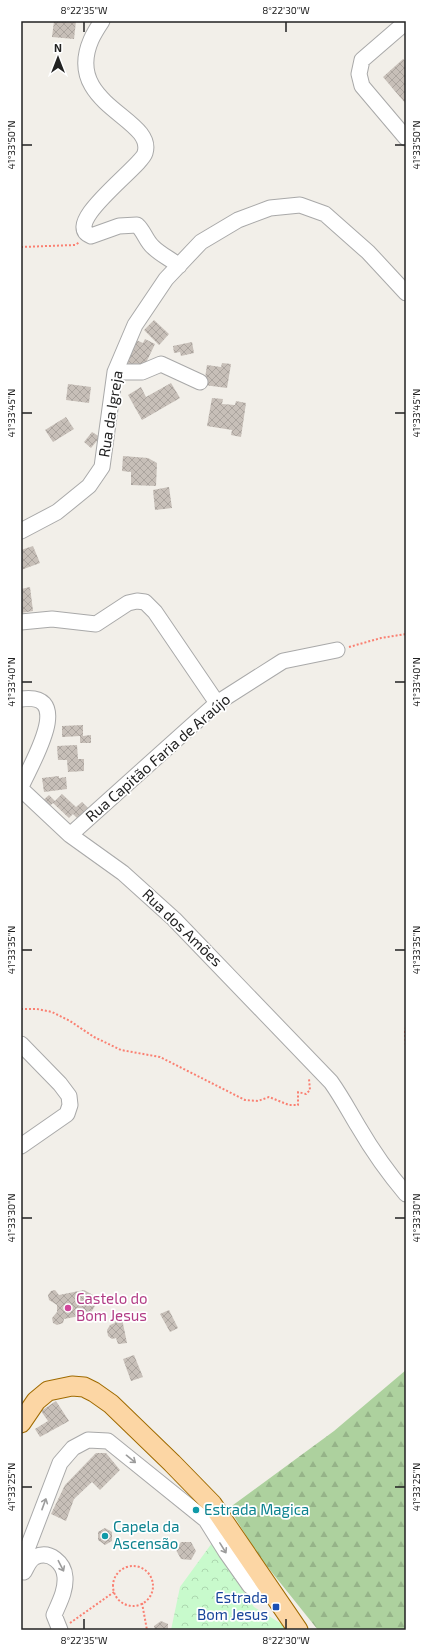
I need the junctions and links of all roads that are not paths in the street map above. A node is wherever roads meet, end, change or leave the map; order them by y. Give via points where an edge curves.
1 (102, 21) edge
2 (406, 22) edge
3 (406, 138) edge
4 (179, 266) junction
5 (406, 293) edge
6 (115, 372) junction
7 (200, 382) dead end
8 (21, 531) edge
9 (21, 622) edge
10 (337, 650) road end
11 (21, 699) edge
12 (217, 703) junction
13 (21, 788) edge
14 (70, 835) junction
15 (21, 1044) edge
16 (21, 1146) edge
17 (406, 1194) edge
18 (21, 1423) edge
19 (21, 1565) edge
20 (21, 1572) edge
21 (273, 1593) junction
22 (59, 1629) edge
23 (298, 1630) edge

1 - 4 street via 88,49 89,79 99,98 140,132 145,153 86,218 83,229 92,236 119,226 137,224 151,246
2 - 3 street via 362,60 359,74 362,86
4 - 5 street, Rua da Igreja via 201,242 238,220 270,208 300,205 325,214 368,252
4 - 6 street, Rua da Igreja via 166,279 135,325
6 - 7 street via 142,372 161,364
6 - 8 street, Rua da Igreja via 102,467 89,486 68,504
9 - 12 street via 52,619 96,624 128,603 145,602 155,612
10 - 12 street, Rua Capitão Faria de Araújo via 283,661
11 - 13 street via 38,700 48,714 47,729
12 - 14 street, Rua Capitão Faria de Araújo
13 - 14 street, Rua dos Amões
14 - 17 street, Rua dos Amões via 123,873 174,919 318,1069 342,1097 377,1156
15 - 16 street via 60,1084 69,1096 70,1105 67,1114
18 - 21 main road via 36,1401 48,1391 72,1386 84,1387 94,1392 111,1404 212,1504
19 -> 21 street via 60,1463 74,1448 88,1440 108,1441 206,1520 250,1586 261,1594
20 -> 22 street via 25,1571 35,1557 53,1557 60,1562 65,1576 64,1591 54,1616
21 - 23 main road

